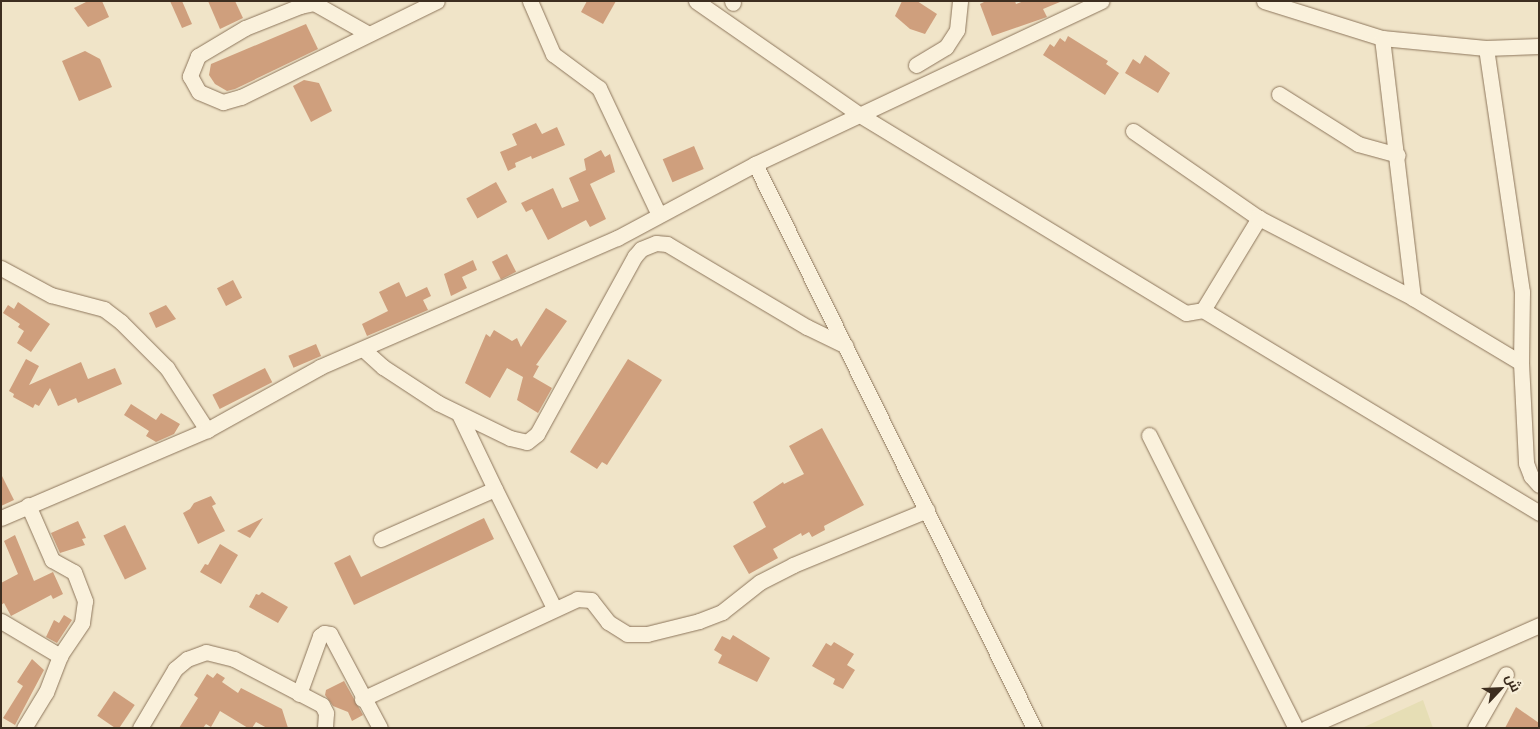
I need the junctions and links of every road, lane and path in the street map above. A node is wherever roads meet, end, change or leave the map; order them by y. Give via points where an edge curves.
1 (437, 1) edge
2 (530, 1) edge
3 (696, 1) edge
4 (960, 1) edge
5 (1102, 1) edge
6 (1264, 1) edge
7 (1069, 8) edge
8 (367, 33) junction
9 (1382, 38) junction
10 (1539, 46) edge
11 (1486, 48) junction
12 (916, 65) dead end
13 (1279, 94) dead end
14 (860, 115) junction
15 (1133, 131) dead end
16 (1398, 155) junction
17 (755, 164) junction
18 (659, 215) junction
19 (1259, 218) junction
20 (1, 268) edge
21 (1413, 298) junction
22 (1203, 310) junction
23 (846, 346) junction
24 (363, 349) junction
25 (1521, 363) junction
26 (459, 414) junction
27 (207, 430) junction
28 (1149, 435) dead end
29 (1539, 485) edge
30 (495, 490) junction
31 (28, 505) junction
32 (927, 510) junction
33 (1539, 513) edge
34 (1, 518) edge
35 (381, 539) dead end
36 (554, 608) junction
37 (1, 621) edge
38 (1539, 625) edge
39 (60, 656) junction
40 (1506, 674) dead end
41 (299, 694) junction
42 (362, 699) junction
43 (1328, 723) edge
44 (24, 728) edge
45 (140, 728) edge
46 (325, 728) edge
47 (380, 728) edge
48 (1034, 728) edge
49 (1296, 728) edge
50 (1306, 728) edge
51 (1475, 728) edge

1 - 8 street
2 - 18 street via 553,54 599,88
3 - 14 street
4 - 12 street via 957,30 946,47
5 - 7 street
6 - 9 street
7 - 14 street
8 - 8 street via 223,102 199,92 190,76 198,56 246,28 300,6 314,3
9 - 11 street
9 - 16 street
10 - 11 street
11 - 25 street via 1522,292
13 - 16 street via 1358,144
14 - 17 street
14 - 22 street via 1186,313
15 - 19 street
16 - 21 street
17 - 18 street
17 - 23 street
18 - 24 street via 548,271
19 - 21 street
19 - 22 street
20 - 27 street via 51,295 104,309 121,322 167,368
21 - 25 street
22 - 33 street
23 - 26 street via 807,327 667,244 656,243 641,249 635,256 532,439 527,442 510,438
23 - 32 street
24 - 26 street via 412,388
24 - 27 street via 320,367
25 - 29 street via 1526,463
26 - 30 street
27 - 31 street via 105,476
28 - 49 street
30 - 35 street
30 - 36 street
31 - 34 street
31 - 39 street via 52,560 74,572 85,601 82,623
32 - 36 street via 793,565 760,582 722,612 674,629 647,634 621,632 591,600 583,599
32 - 48 street
36 - 42 street
37 - 39 street
38 - 43 street
39 - 44 street via 46,692
40 - 51 street
41 - 42 street via 320,636 327,632
41 - 45 street via 234,659 206,652 187,659 176,669
41 - 46 street via 322,705 326,713
42 - 47 street
43 - 50 street

